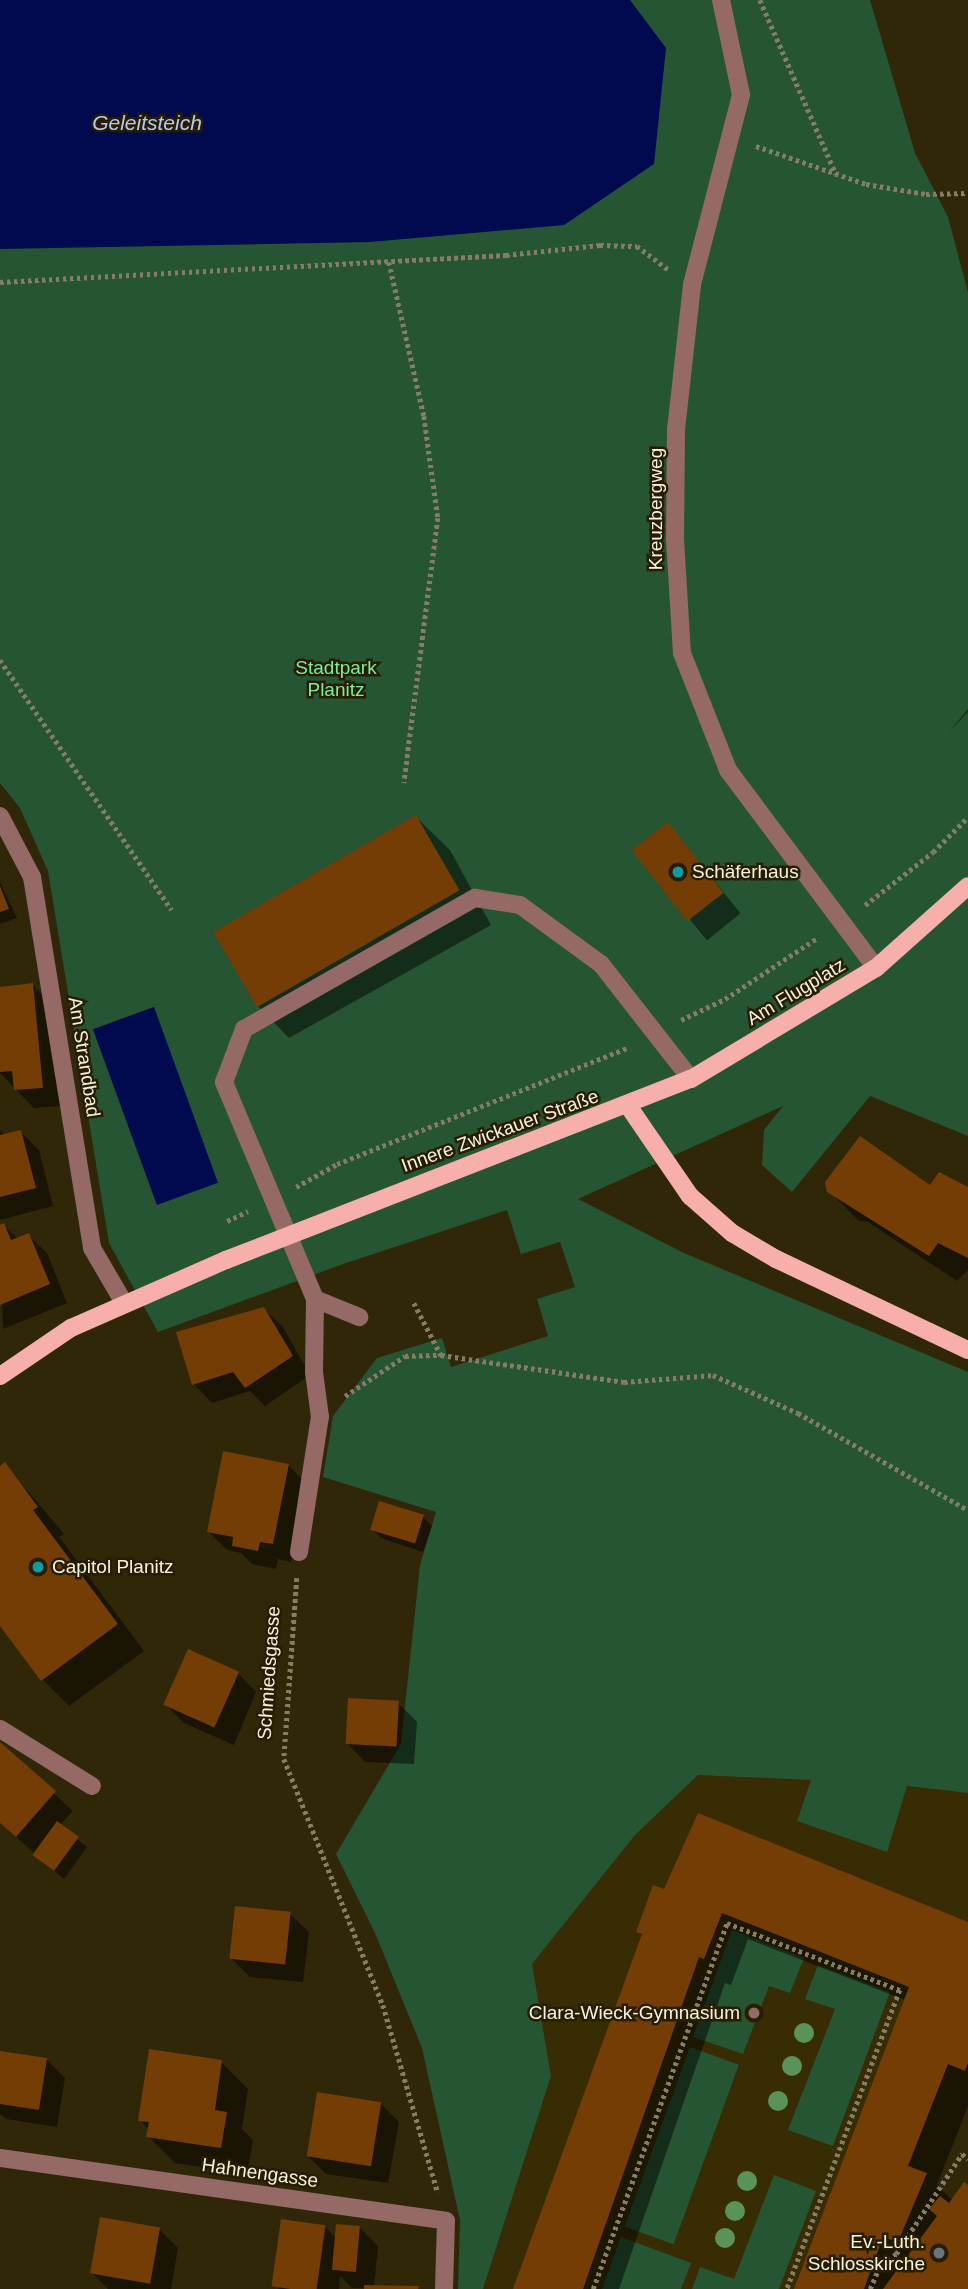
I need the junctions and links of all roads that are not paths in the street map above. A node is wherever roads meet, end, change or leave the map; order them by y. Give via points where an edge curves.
1 (721, 0) edge
2 (0, 816) edge
3 (968, 886) edge
4 (876, 968) junction
5 (691, 1079) junction
6 (629, 1107) junction
7 (285, 1235) junction
8 (315, 1299) junction
9 (124, 1303) junction
10 (359, 1317) dead end
11 (968, 1350) edge
12 (0, 1376) edge
13 (299, 1552) road end
14 (0, 1729) edge
15 (92, 1786) dead end
16 (0, 2158) edge
17 (444, 2289) edge

1 - 4 street, Kreuzbergweg via 741,96 692,285 676,429 675,539 682,653 728,770
2 - 9 street, Am Strandbad via 32,877 37,900 92,1248
3 - 4 main road, Am Flugplatz
4 - 5 main road, Am Flugplatz
5 - 6 main road, Am Flugplatz
5 - 7 street via 601,964 520,905 475,898 244,1028 224,1082
6 - 7 main road, Innere Zwickauer Straße via 500,1150
6 - 11 main road, Innere Zwickauer Straße via 690,1196 732,1233 776,1259
7 - 8 street
7 - 9 main road, Innere Zwickauer Straße
8 - 10 street
8 - 13 street via 314,1372 320,1418
9 - 12 main road, Innere Zwickauer Straße via 71,1328
14 - 15 street
16 - 17 street, Hahnengasse via 446,2221

